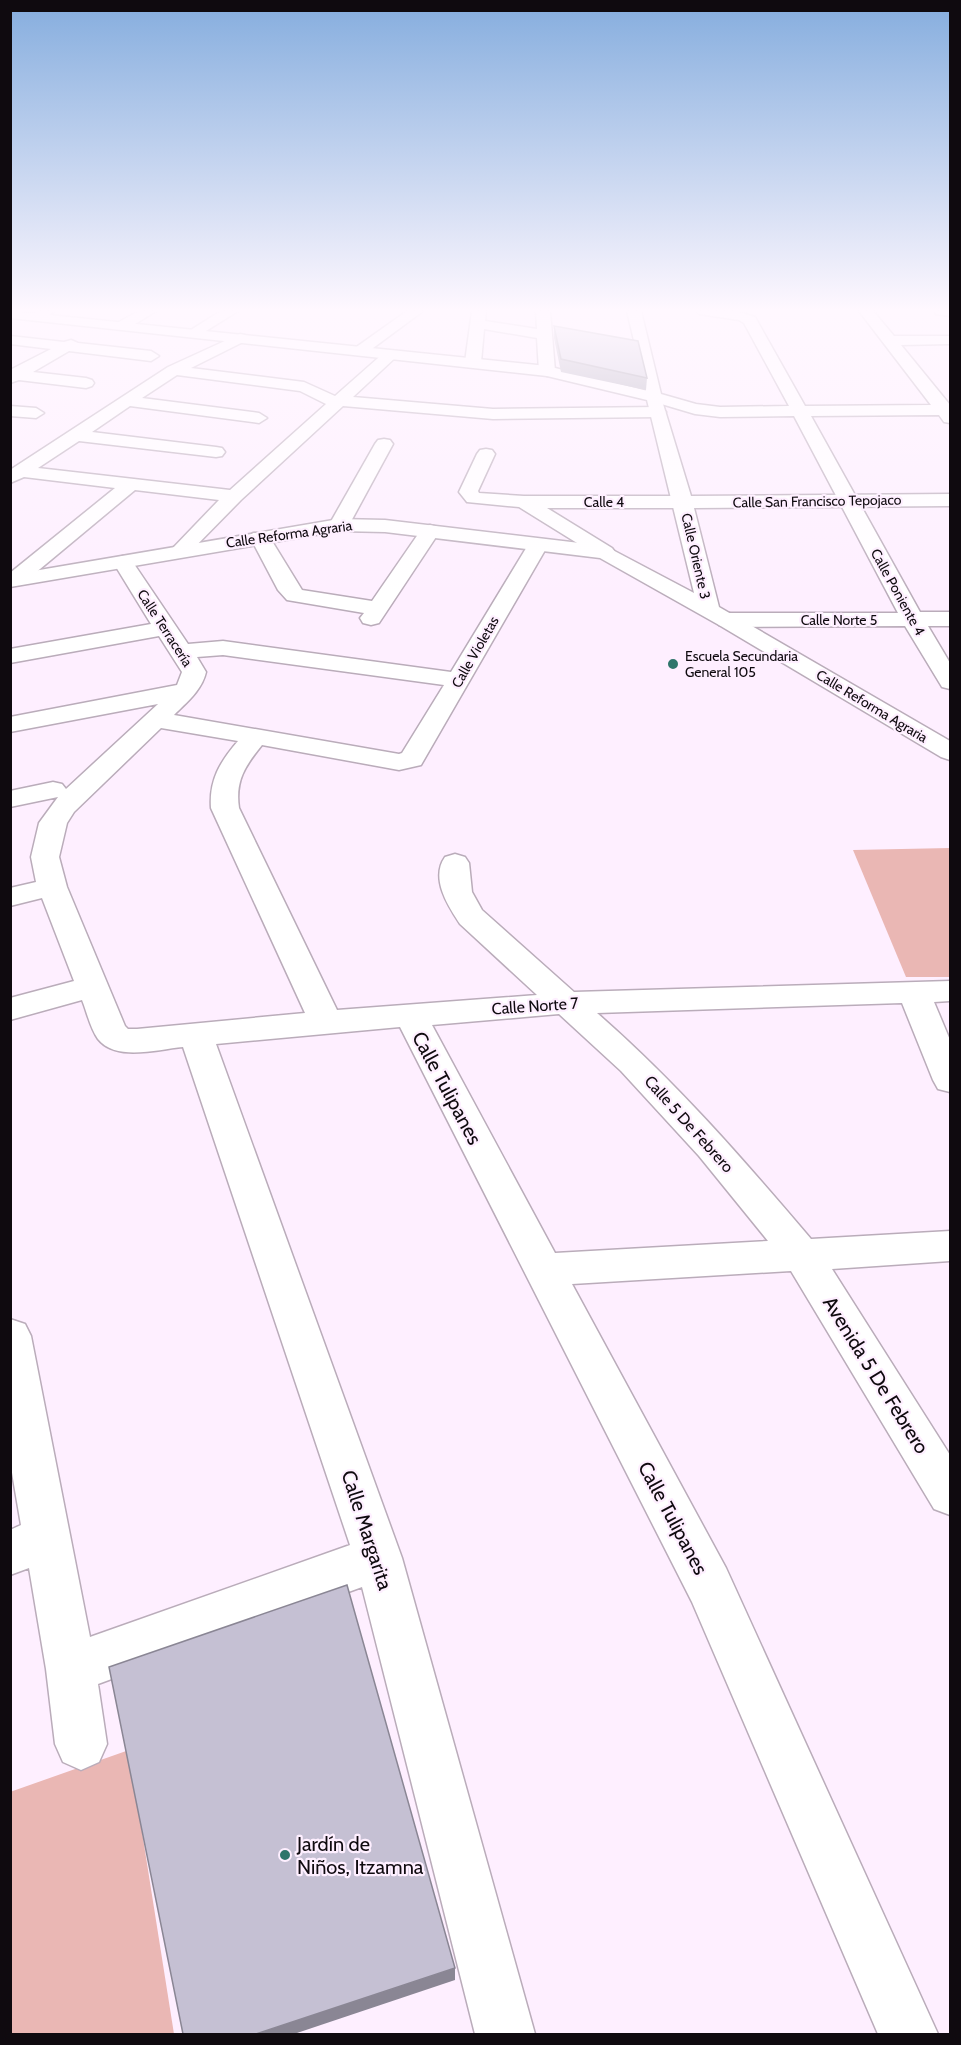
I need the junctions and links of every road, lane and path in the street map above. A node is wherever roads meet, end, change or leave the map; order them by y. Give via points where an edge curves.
1 (118, 406) edge
2 (168, 406) edge
3 (332, 406) edge
4 (403, 406) edge
5 (634, 406) edge
6 (656, 406) edge
7 (669, 406) edge
8 (798, 406) edge
9 (10, 411) edge
10 (801, 411) junction
11 (36, 413) dead end
12 (948, 413) edge
13 (515, 414) junction
14 (258, 418) dead end
15 (532, 429) dead end
16 (75, 435) junction
17 (384, 444) dead end
18 (216, 452) dead end
19 (486, 454) dead end
20 (16, 474) edge
21 (130, 485) junction
22 (234, 496) junction
23 (848, 500) junction
24 (951, 500) edge
25 (524, 502) junction
26 (683, 502) junction
27 (339, 525) junction
28 (430, 531) junction
29 (260, 537) junction
30 (538, 545) junction
31 (181, 550) junction
32 (605, 552) junction
33 (123, 562) junction
34 (13, 581) edge
35 (718, 615) junction
36 (951, 619) edge
37 (913, 620) junction
38 (165, 628) junction
39 (182, 651) junction
40 (10, 656) edge
41 (459, 680) junction
42 (951, 682) edge
43 (185, 691) junction
44 (155, 719) junction
45 (10, 725) edge
46 (256, 736) junction
47 (951, 752) edge
48 (53, 790) dead end
49 (10, 799) edge
50 (455, 863) dead end
51 (52, 887) junction
52 (10, 897) edge
53 (93, 986) junction
54 (951, 991) edge
55 (914, 992) junction
56 (566, 1003) junction
57 (10, 1010) edge
58 (410, 1015) junction
59 (327, 1022) junction
60 (196, 1035) junction
61 (120, 1040) joint
62 (951, 1080) edge
63 (951, 1246) edge
64 (802, 1255) junction
65 (542, 1269) junction
66 (10, 1336) edge
67 (951, 1494) edge
68 (29, 1545) edge
69 (378, 1558) junction
70 (70, 1669) junction
71 (81, 1744) dead end
72 (505, 2034) edge
73 (908, 2034) edge

1 - 16 street
2 - 14 street
3 - 22 street
4 - 13 street
5 - 13 street
6 - 26 street, Calle Oriente 3
7 - 10 street via 711,411
8 - 10 street, Calle Poniente 4
9 - 11 street
10 - 12 street
10 - 23 street, Calle Poniente 4
13 - 15 street
16 - 18 street
16 - 20 street
17 - 27 street
19 - 25 street, Calle 4 via 469,494
20 - 21 street
21 - 22 street
21 - 34 street
22 - 31 street
23 - 24 street, Calle San Francisco Tepojaco
23 - 26 street, Calle San Francisco Tepojaco
23 - 37 street, Calle Poniente 4
25 - 26 street, Calle 4
25 - 32 street, Calle Reforma Agraria
26 - 35 street, Calle Oriente 3
27 - 28 street, Calle Reforma Agraria
27 - 29 street, Calle Reforma Agraria
28 - 29 street via 373,613 295,595
28 - 30 street, Calle Reforma Agraria
29 - 31 street, Calle Reforma Agraria
30 - 32 street, Calle Reforma Agraria
30 - 41 street, Calle Violetas
31 - 33 street, Calle Reforma Agraria
32 - 35 street, Calle Reforma Agraria
33 - 34 street, Calle Reforma Agraria
33 - 38 street, Calle Terracería
35 - 37 street, Calle Norte 5
35 - 47 street, Calle Reforma Agraria
36 - 37 street, Calle Norte 5
37 - 42 street, Calle Poniente 4
38 - 39 street, Calle Terracería
38 - 40 street
39 - 41 street via 223,648
39 - 43 street, Calle Terracería via 194,672
41 - 46 street, Calle Violetas via 412,759 399,762
43 - 44 street, Calle Terracería
43 - 45 street
44 - 46 street
44 - 51 street, Calle Terracería via 63,807 53,823 45,857
46 - 59 street via 226,777 222,792 225,808
48 - 49 street
50 - 56 street, Calle 5 De Febrero via 454,886 471,917
51 - 52 street
51 - 53 street, Calle Terracería
53 - 57 street
53 - 61 street, Calle Terracería via 111,1032
54 - 55 street, Calle Norte 7
55 - 56 street, Calle Norte 7
55 - 62 street
56 - 58 street, Calle Norte 7
56 - 64 street, Calle 5 De Febrero via 633,1063 712,1147
58 - 59 street, Calle Norte 7
58 - 65 street, Calle Tulipanes
59 - 60 street, Calle Norte 7
60 - 61 street, Calle Norte 7
60 - 69 street, Calle Margarita
63 - 64 street
64 - 65 street
64 - 67 street, Avenida 5 De Febrero
65 - 73 street, Calle Tulipanes via 709,1585
66 - 68 street
68 - 70 street
69 - 70 street
69 - 72 street, Calle Margarita
70 - 71 street

